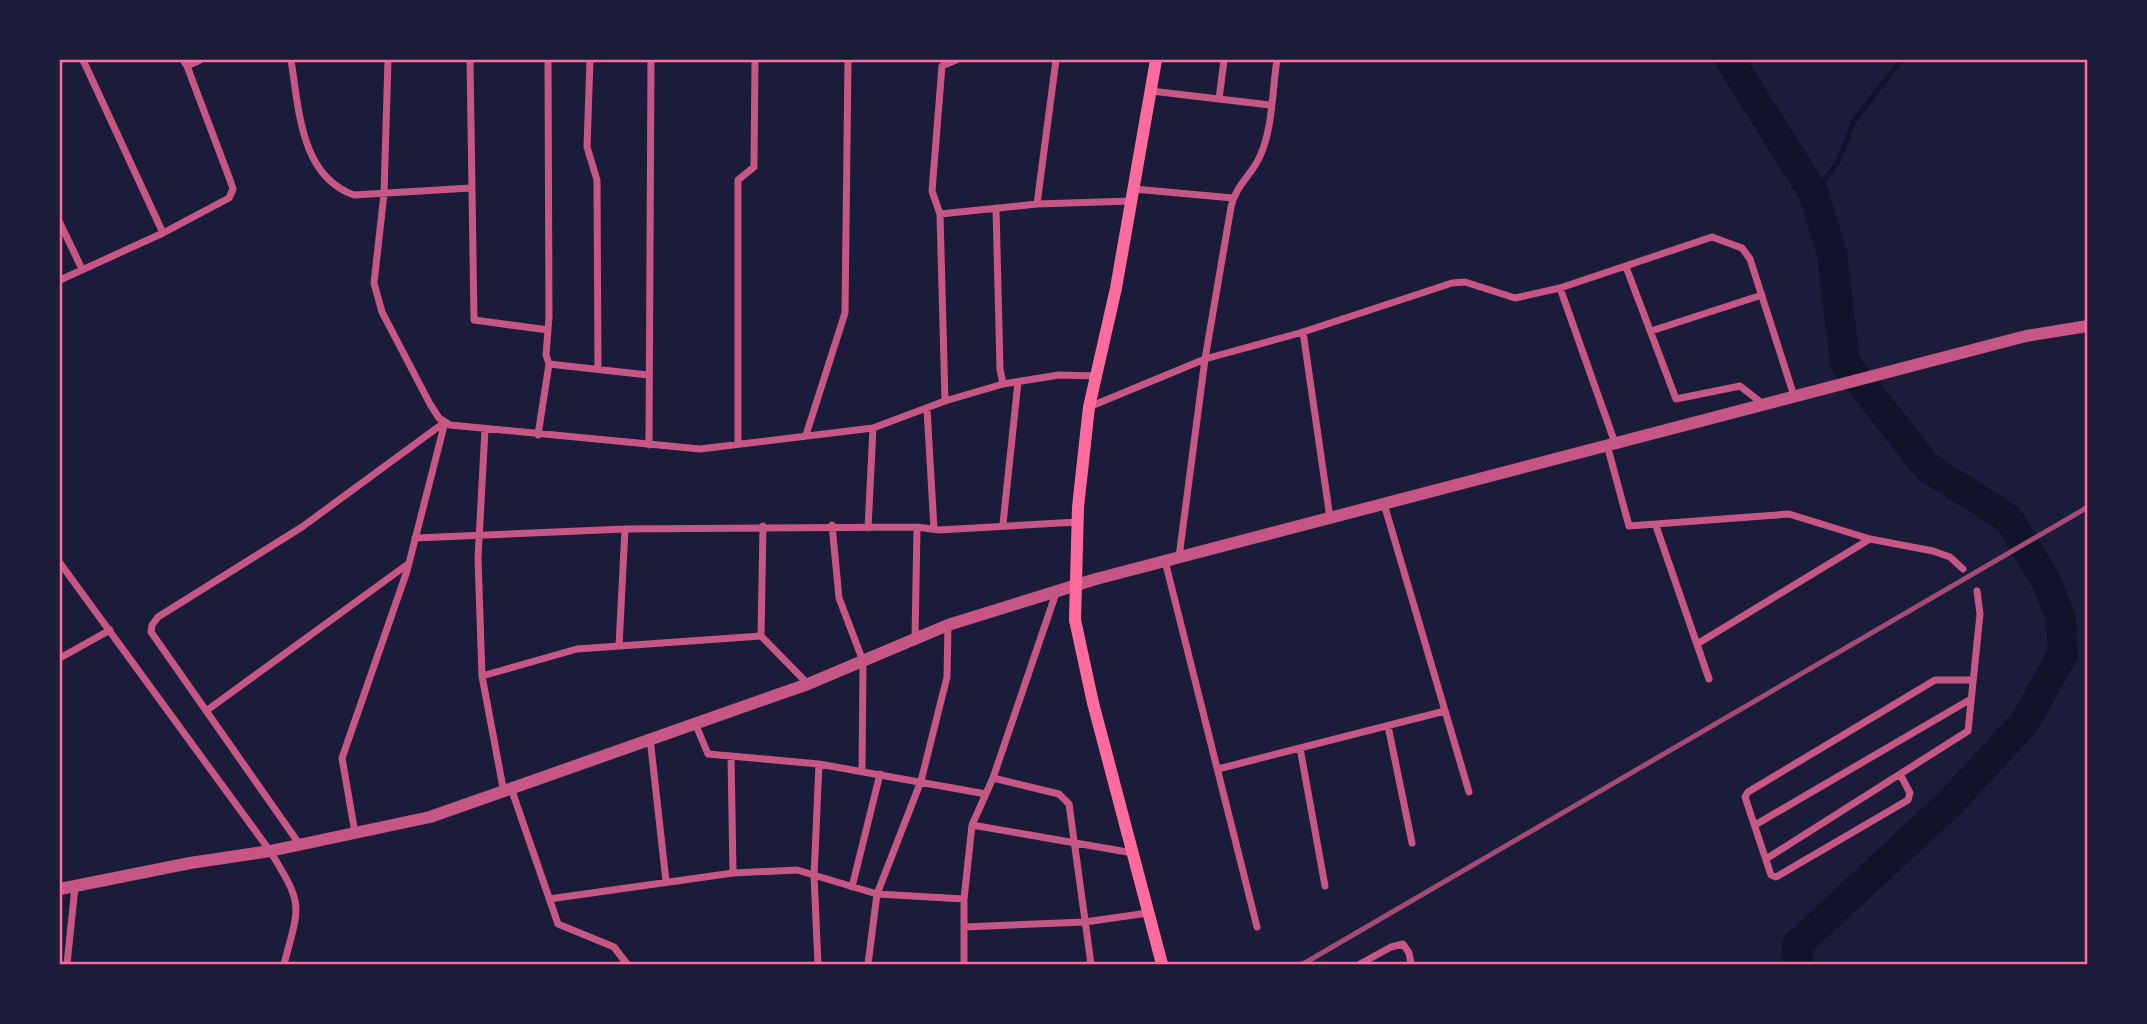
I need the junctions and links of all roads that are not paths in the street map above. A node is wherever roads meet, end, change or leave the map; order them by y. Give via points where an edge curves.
1 (83, 60) edge
2 (200, 60) edge
3 (291, 60) edge
4 (388, 60) edge
5 (470, 60) edge
6 (548, 60) edge
7 (590, 60) edge
8 (650, 60) edge
9 (755, 60) edge
10 (848, 60) edge
11 (956, 60) edge
12 (1056, 60) edge
13 (1156, 60) edge
14 (1224, 60) edge
15 (1277, 60) edge
16 (185, 63) edge
17 (1151, 91) junction
18 (1219, 99) junction
19 (1270, 105) junction
20 (471, 188) junction
21 (384, 194) junction
22 (1133, 195) junction
23 (1233, 198) junction
24 (1037, 204) junction
25 (996, 208) junction
26 (940, 214) junction
27 (60, 223) edge
28 (163, 233) junction
29 (1626, 267) junction
30 (82, 269) junction
31 (60, 279) edge
32 (1560, 288) junction
33 (1762, 295) junction
34 (2088, 326) edge
35 (548, 330) junction
36 (1651, 331) junction
37 (1303, 332) junction
38 (1205, 359) junction
39 (549, 364) junction
40 (598, 369) junction
41 (648, 375) junction
42 (1098, 376) junction
43 (1018, 382) junction
44 (1003, 384) junction
45 (1794, 396) junction
46 (945, 401) junction
47 (1764, 404) junction
48 (1089, 407) junction
49 (927, 408) junction
50 (444, 422) junction
51 (873, 428) junction
52 (485, 429) junction
53 (538, 435) junction
54 (806, 435) junction
55 (649, 444) junction
56 (738, 444) junction
57 (1611, 444) junction
58 (1384, 504) junction
59 (1330, 518) junction
60 (1077, 522) junction
61 (1003, 524) junction
62 (763, 526) junction
63 (832, 526) junction
64 (1656, 526) junction
65 (917, 527) junction
66 (868, 528) junction
67 (625, 529) junction
68 (934, 529) junction
69 (480, 537) junction
70 (415, 538) junction
71 (1870, 539) junction
72 (1179, 557) junction
73 (1165, 560) junction
74 (60, 563) edge
75 (408, 564) junction
76 (1963, 569) dead end
77 (1076, 585) junction
78 (1977, 591) dead end
79 (1056, 593) junction
80 (948, 625) junction
81 (110, 630) junction
82 (761, 636) junction
83 (915, 639) junction
84 (1697, 644) junction
85 (618, 646) junction
86 (60, 658) edge
87 (863, 661) junction
88 (482, 676) junction
89 (1709, 679) dead end
90 (1973, 680) junction
91 (808, 684) junction
92 (1971, 699) junction
93 (206, 711) junction
94 (1445, 711) junction
95 (695, 723) junction
96 (1388, 726) junction
97 (650, 738) junction
98 (1300, 748) junction
99 (731, 756) junction
100 (819, 764) junction
101 (1218, 769) junction
102 (862, 771) junction
103 (880, 774) junction
104 (1900, 774) junction
105 (993, 778) junction
106 (921, 781) junction
107 (508, 792) junction
108 (1469, 792) dead end
109 (986, 794) junction
110 (972, 825) junction
111 (1755, 825) junction
112 (355, 833) junction
113 (1412, 843) dead end
114 (300, 845) junction
115 (1074, 845) junction
116 (270, 851) junction
117 (1133, 853) junction
118 (1766, 859) junction
119 (733, 873) junction
120 (814, 876) junction
121 (666, 881) junction
122 (1325, 886) dead end
123 (75, 887) junction
124 (852, 887) junction
125 (60, 890) edge
126 (877, 894) junction
127 (549, 899) junction
128 (964, 900) junction
129 (1148, 913) junction
130 (1085, 922) junction
131 (964, 927) junction
132 (1257, 927) dead end
133 (67, 964) edge
134 (284, 964) edge
135 (627, 964) edge
136 (818, 964) edge
137 (868, 964) edge
138 (964, 964) edge
139 (1091, 964) edge
140 (1162, 964) edge
141 (1360, 964) edge
142 (1411, 964) edge

1 - 28 street
2 - 16 street
3 - 21 street via 308,150 326,178 354,195
4 - 21 street
5 - 20 street
6 - 35 street
7 - 40 street via 587,147 597,180
8 - 41 street
9 - 56 street via 754,167 738,180
10 - 54 street via 845,313
11 - 26 street via 942,66 932,191
12 - 24 street
13 - 17 main road
14 - 18 street
15 - 19 street
16 - 28 street via 233,189 222,203
17 - 18 street
17 - 22 main road
18 - 19 street
19 - 23 street via 1261,155
20 - 21 street
20 - 35 street via 474,320
21 - 50 street via 373,269 378,300
22 - 23 street
22 - 24 street
22 - 42 main road
23 - 38 street
24 - 25 street
25 - 26 street
25 - 44 street
26 - 46 street
27 - 30 street
28 - 30 street
29 - 32 street
29 - 33 street via 1704,239 1719,239 1747,252
29 - 36 street
30 - 31 street
32 - 37 street via 1515,298 1459,281
32 - 57 street
33 - 36 street
33 - 45 street
34 - 45 street via 2026,335
35 - 39 street
36 - 47 street via 1676,399 1740,386
37 - 38 street
37 - 59 street
38 - 48 street
38 - 72 street
39 - 40 street
39 - 53 street
40 - 41 street
41 - 55 street
42 - 43 street via 1059,375
42 - 48 main road
43 - 44 street
43 - 61 street
44 - 46 street
45 - 47 street
46 - 49 street
47 - 57 street
48 - 60 main road
49 - 51 street
49 - 68 street
50 - 52 street
50 - 70 street
50 - 93 street via 302,527 158,617 151,632
51 - 54 street
51 - 66 street
52 - 53 street
52 - 69 street
53 - 55 street
54 - 56 street
55 - 56 street via 701,449
57 - 58 street
57 - 64 street via 1629,526
58 - 59 street
58 - 94 street
59 - 72 street
60 - 61 street
60 - 77 main road
61 - 68 street
62 - 63 street
62 - 67 street
62 - 82 street
63 - 66 street
63 - 87 street via 839,598
64 - 71 street via 1788,514
64 - 84 street
65 - 66 street
65 - 68 street
65 - 83 street
67 - 69 street
67 - 85 street
69 - 70 street
69 - 88 street
70 - 75 street
71 - 76 street via 1933,551 1950,557
71 - 84 street
72 - 73 street
73 - 77 street
73 - 101 street
74 - 81 street
75 - 93 street
75 - 112 street via 342,758
77 - 79 street
77 - 117 main road via 1076,620 1085,667
78 - 90 street via 1980,614
79 - 80 street
79 - 105 street
80 - 83 street
80 - 106 street via 947,677
81 - 86 street
81 - 116 street
82 - 85 street
82 - 91 street
83 - 87 street
84 - 89 street
85 - 88 street via 577,649
87 - 91 street
87 - 102 street
88 - 107 street
90 - 92 street
90 - 111 street via 1935,681 1748,792 1745,797
91 - 95 street
92 - 104 street via 1968,731
92 - 111 street
93 - 114 street
94 - 96 street
94 - 108 street
95 - 97 street
95 - 99 street via 708,754
96 - 98 street
96 - 113 street
97 - 107 street
97 - 121 street
98 - 101 street
98 - 122 street
99 - 100 street
99 - 119 street
100 - 102 street
100 - 120 street
101 - 132 street
102 - 103 street
103 - 106 street
103 - 124 street
104 - 118 street
104 - 118 street via 1908,800 1776,877 1770,875
105 - 109 street
105 - 115 street via 1065,797
106 - 109 street
106 - 126 street
107 - 112 street via 430,817
107 - 127 street
109 - 110 street
110 - 115 street
110 - 128 street
111 - 118 street
112 - 114 street
114 - 116 street
115 - 117 street
115 - 130 street
116 - 123 street
116 - 134 street via 297,900
117 - 129 main road
119 - 120 street via 797,870
119 - 121 street
120 - 124 street
120 - 136 street
121 - 127 street
123 - 125 street
123 - 133 street
124 - 126 street
126 - 128 street
126 - 137 street
127 - 135 street via 558,923 614,947
128 - 131 street
129 - 130 street
129 - 140 main road
130 - 131 street
130 - 139 street
131 - 138 street
141 - 142 street via 1403,944

